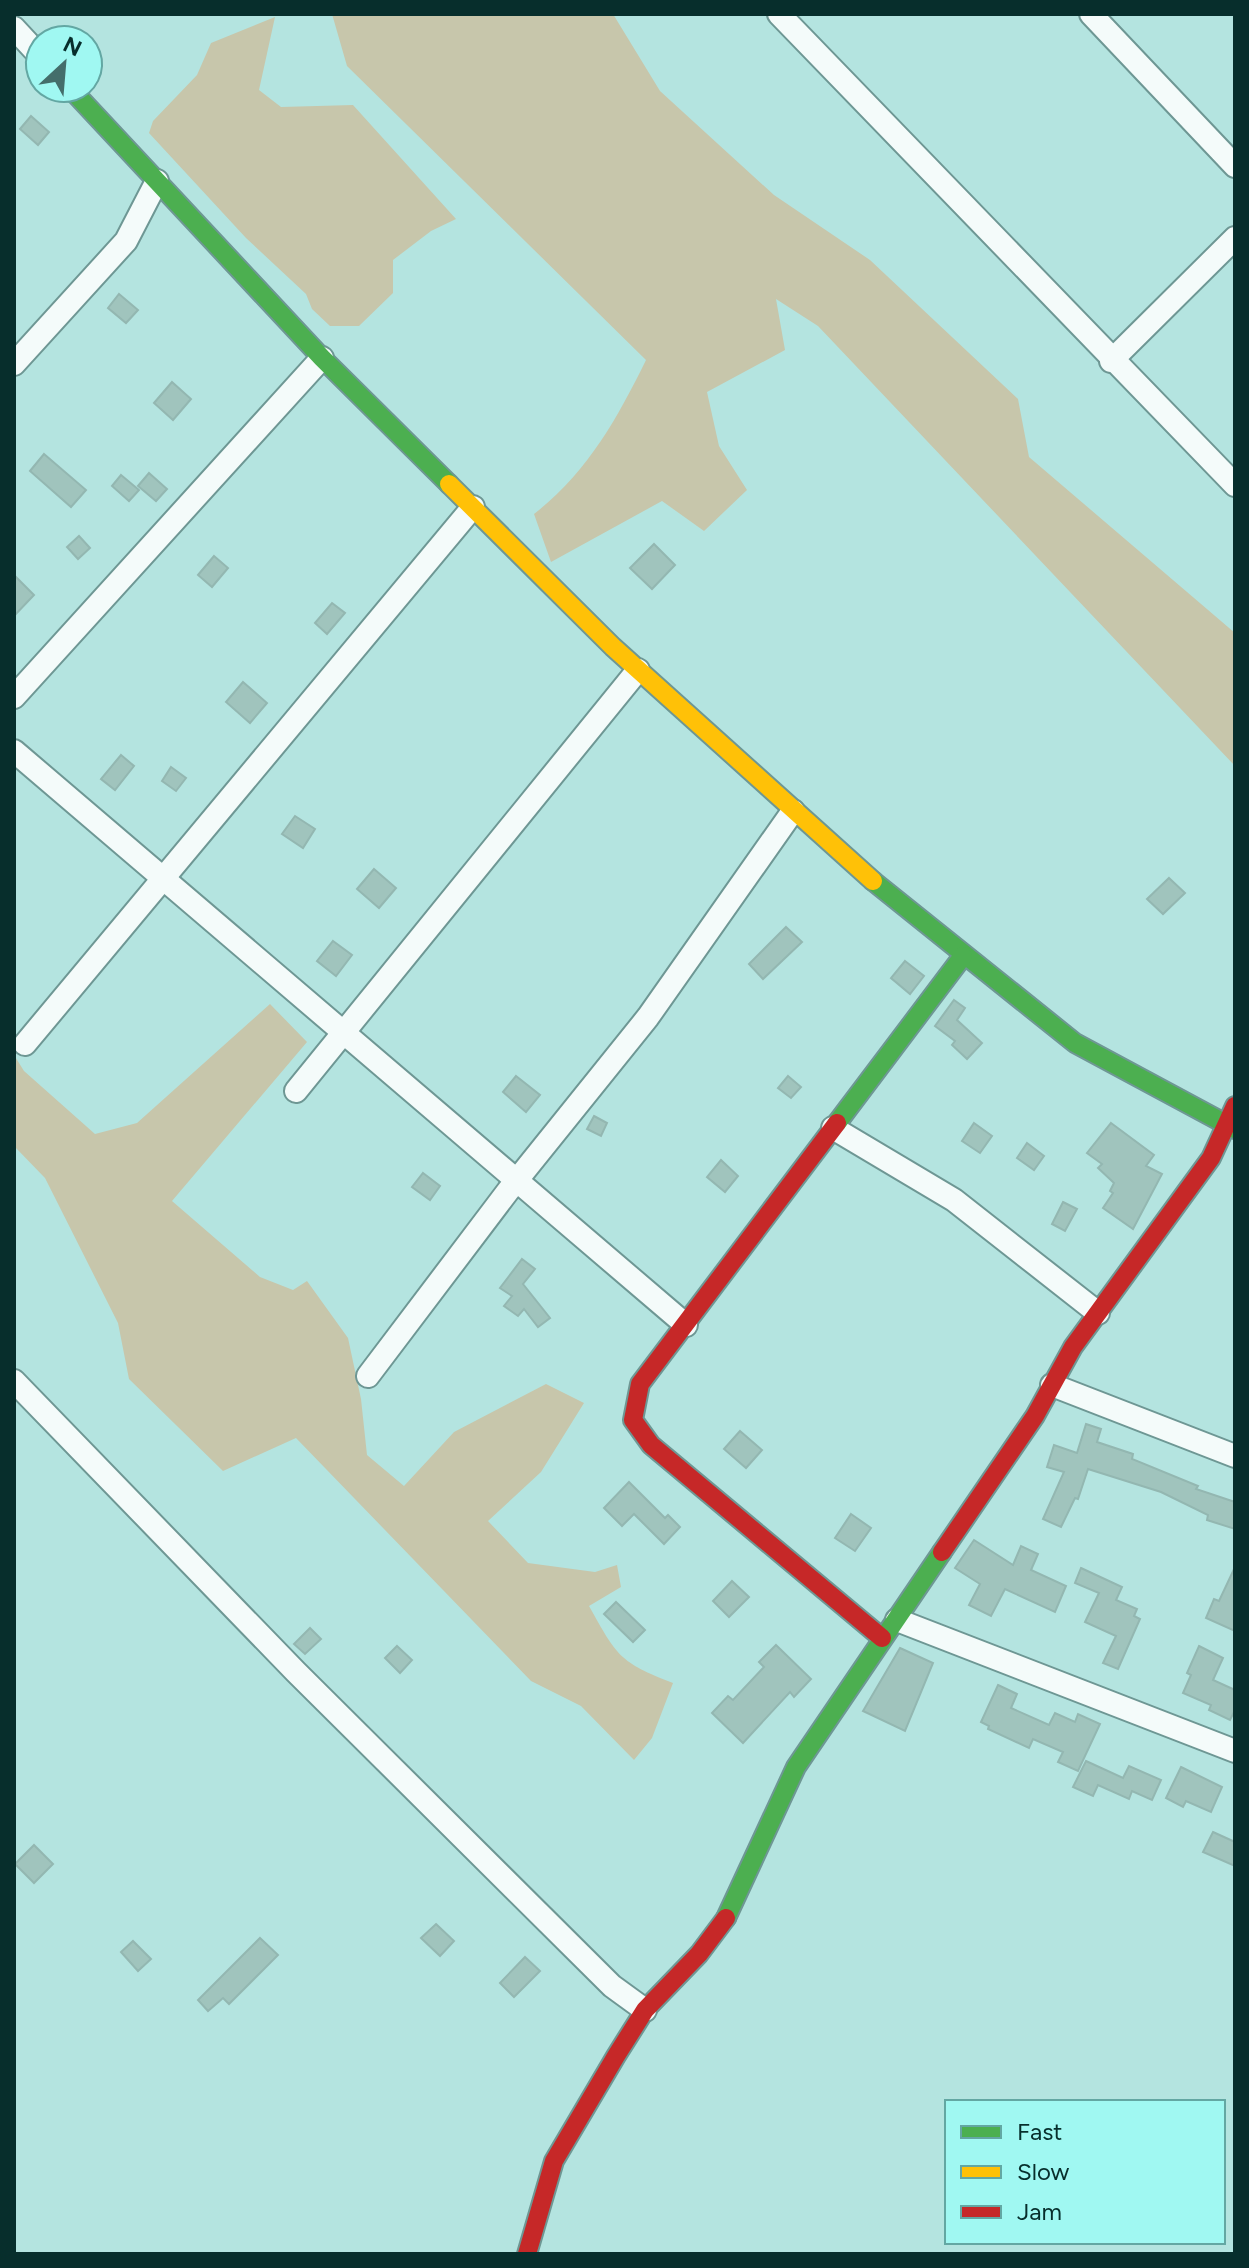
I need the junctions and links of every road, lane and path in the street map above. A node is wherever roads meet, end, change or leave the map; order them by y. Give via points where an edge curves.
1 (779, 14) edge
2 (1091, 14) edge
3 (85, 104) edge
4 (1235, 166) edge
5 (157, 181) junction
6 (1235, 238) edge
7 (322, 358) junction
8 (1111, 361) junction
9 (14, 364) edge
10 (1235, 485) edge
11 (473, 507) junction
12 (638, 670) junction
13 (14, 697) edge
14 (14, 751) edge
15 (793, 811) junction
16 (164, 879) junction
17 (963, 956) junction
18 (345, 1034) junction
19 (25, 1044) dead end
20 (296, 1091) dead end
21 (1235, 1106) edge
22 (1230, 1127) edge
23 (833, 1128) junction
24 (517, 1181) junction
25 (1098, 1313) junction
26 (686, 1325) junction
27 (368, 1376) dead end
28 (14, 1381) edge
29 (1052, 1385) junction
30 (1235, 1456) edge
31 (897, 1620) junction
32 (882, 1638) junction
33 (1235, 1751) edge
34 (645, 2010) junction
35 (527, 2254) edge

1 - 8 street
2 - 4 street
3 - 5 street
5 - 7 street
5 - 9 street via 126,241
6 - 8 street
7 - 11 street
7 - 13 street
8 - 10 street
11 - 12 street
11 - 16 street
12 - 15 street
12 - 18 street
14 - 16 street
15 - 17 street
15 - 24 street via 648,1017
16 - 18 street
16 - 19 street
17 - 22 street via 1075,1043
17 - 23 street
18 - 20 street
18 - 24 street
21 - 22 street
22 - 25 street
23 - 25 street via 954,1200
23 - 26 street
24 - 26 street
24 - 27 street
25 - 29 street
26 - 32 street via 640,1384 633,1420 651,1445
28 - 34 street via 307,1683 612,1986
29 - 30 street
29 - 31 street
31 - 32 street
31 - 33 street
32 - 34 street via 796,1767 729,1913 699,1954
34 - 35 street via 554,2161

